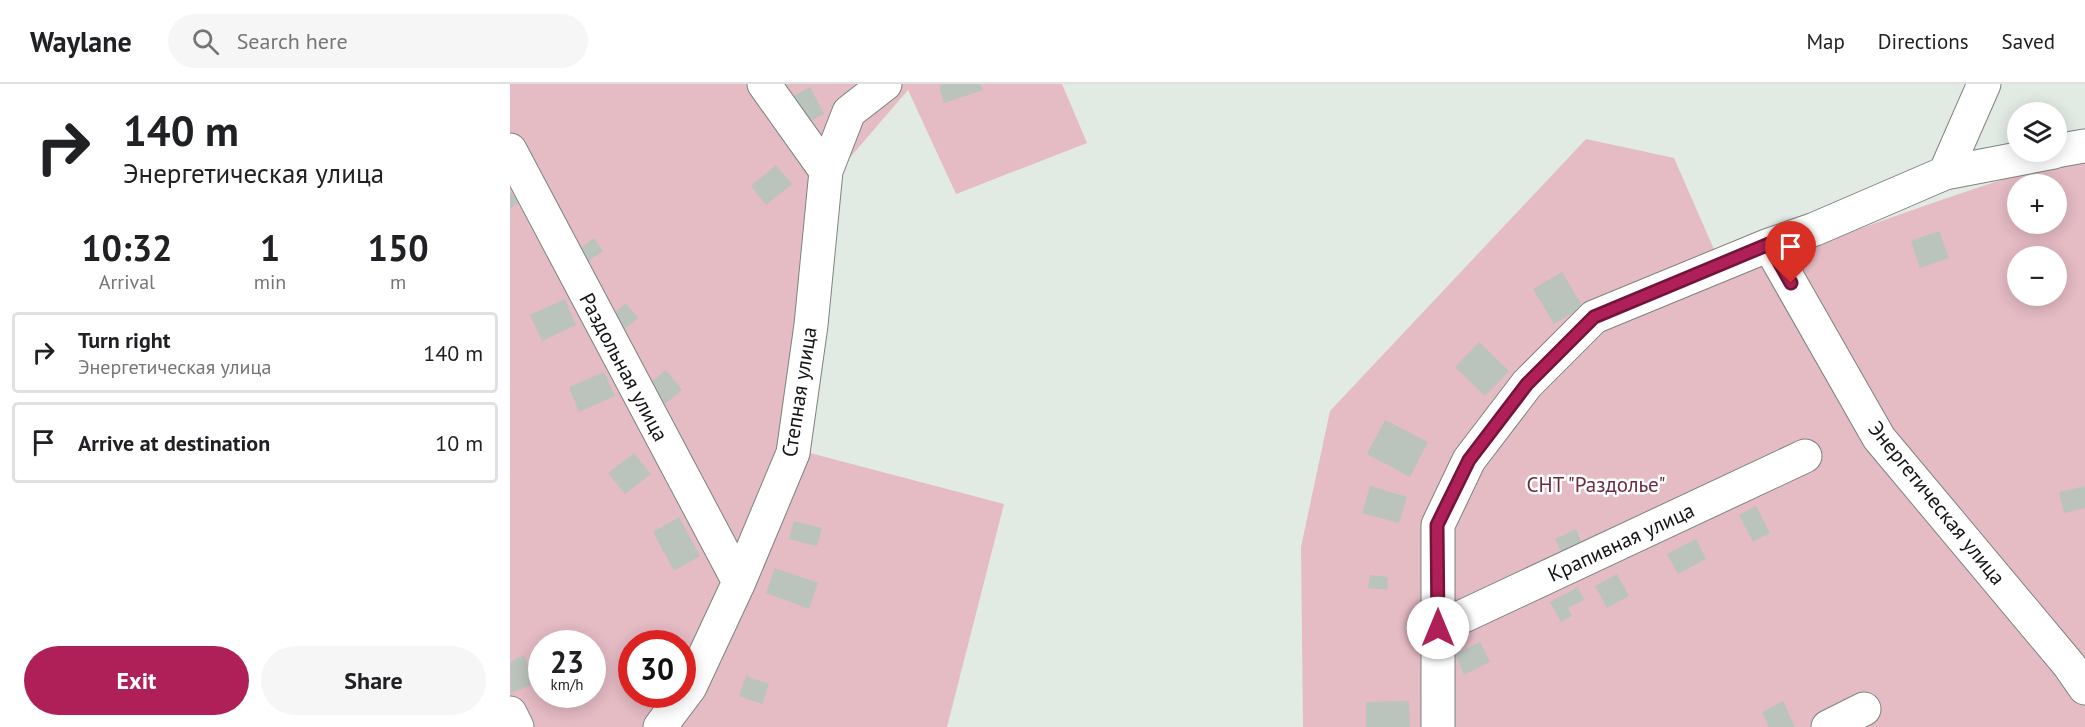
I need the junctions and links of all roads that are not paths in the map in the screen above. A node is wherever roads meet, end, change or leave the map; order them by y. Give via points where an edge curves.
1 (764, 84) edge
2 (885, 84) edge
3 (1983, 84) edge
4 (2073, 148) edge
5 (510, 150) edge
6 (826, 171) junction
7 (1945, 173) junction
8 (1769, 244) junction
9 (1805, 456) dead end
10 (739, 582) junction
11 (1438, 628) junction
12 (2085, 688) edge
13 (1864, 709) dead end
14 (510, 714) edge
15 (517, 727) edge
16 (660, 727) edge
17 (1438, 727) edge
18 (1828, 727) edge

1 - 6 street
2 - 6 street, Степная улица via 849,111
3 - 7 street
4 - 7 street
5 - 10 street, Раздольная улица
6 - 10 street, Степная улица via 811,325 793,453
7 - 8 street via 1815,229
8 - 11 street via 1594,317 1527,384 1469,460 1437,525
8 - 12 street, Энергетическая улица via 1879,438
9 - 11 street, Крапивная улица
10 - 16 street, Степная улица via 690,687
11 - 17 street
13 - 18 street
14 - 15 street

